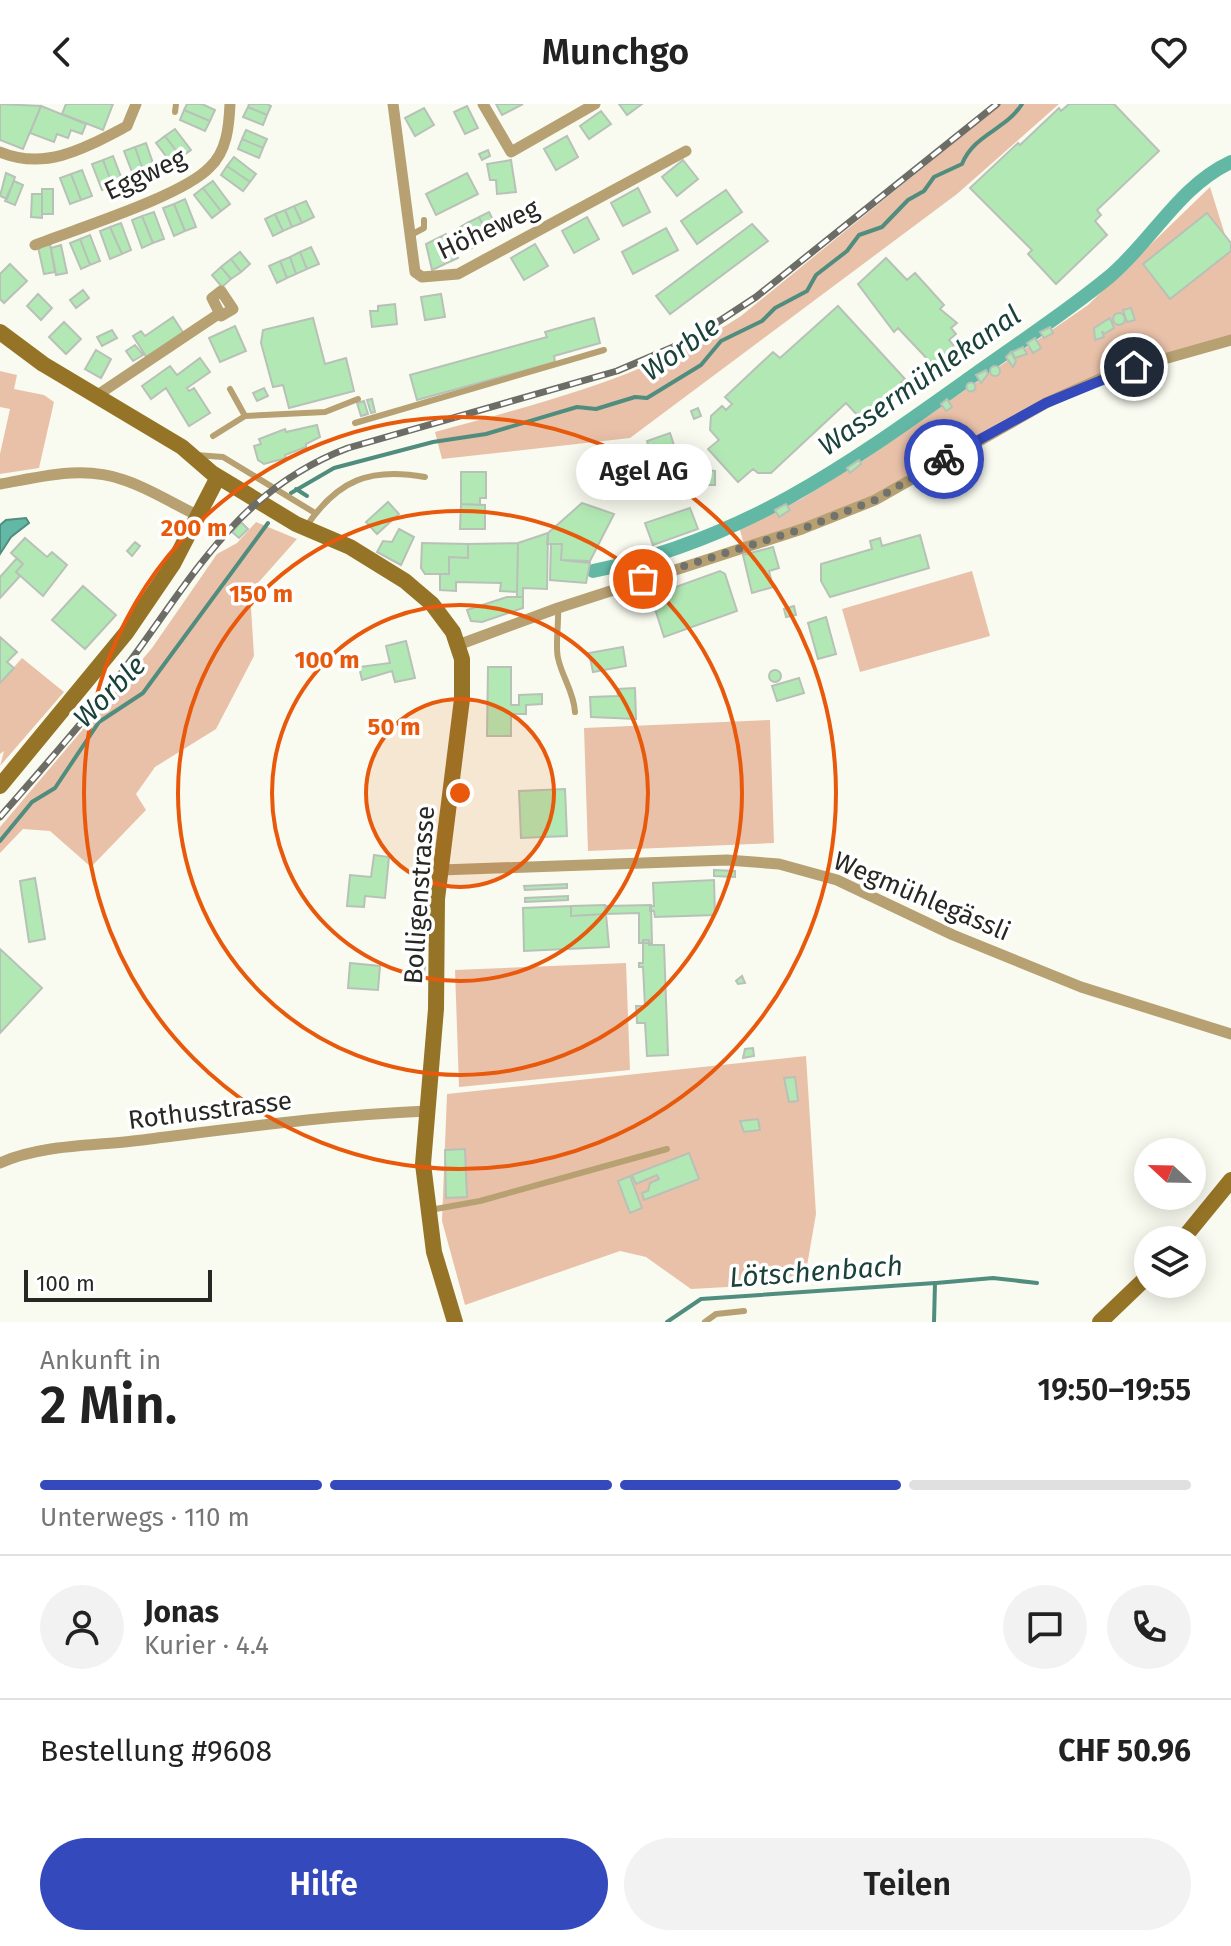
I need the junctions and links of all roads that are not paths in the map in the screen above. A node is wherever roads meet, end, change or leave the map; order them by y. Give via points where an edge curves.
1 (136, 104) edge
2 (230, 104) edge
3 (393, 104) edge
4 (483, 104) edge
5 (595, 104) edge
6 (686, 151) dead end
7 (0, 152) edge
8 (424, 220) dead end
9 (409, 236) junction
10 (35, 245) dead end
11 (220, 313) dead end
12 (0, 332) edge
13 (1231, 340) edge
14 (604, 350) dead end
15 (230, 389) dead end
16 (96, 396) junction
17 (358, 399) dead end
18 (245, 416) junction
19 (355, 423) dead end
20 (213, 436) dead end
21 (193, 454) junction
22 (218, 477) junction
23 (425, 477) dead end
24 (0, 484) edge
25 (315, 513) junction
26 (197, 515) junction
27 (304, 529) junction
28 (558, 608) junction
29 (458, 645) junction
30 (575, 712) dead end
31 (0, 786) edge
32 (441, 870) junction
33 (1231, 1034) edge
34 (427, 1111) junction
35 (667, 1149) dead end
36 (0, 1163) edge
37 (1231, 1180) edge
38 (426, 1210) junction
39 (1193, 1226) edge
40 (1134, 1289) edge
41 (744, 1311) dead end
42 (455, 1322) edge
43 (705, 1322) edge
44 (1100, 1322) edge

1 - 7 street, Eggweg via 127,126 43,161
2 - 10 street, Eggweg via 226,142 211,167 184,186
3 - 9 street, Höheweg
4 - 5 street via 511,152
6 - 9 street, Höheweg via 450,276 418,275
8 - 9 lane via 424,228
11 - 16 street
12 - 16 main road, Bolligenstrasse
13 - 28 street via 1111,374 1046,403 875,500
14 - 19 lane
15 - 18 lane
16 - 21 main road, Bolligenstrasse
17 - 18 lane via 325,412
18 - 20 lane
21 - 22 main road, Bolligenstrasse
21 - 25 lane via 223,457
22 - 26 main road
22 - 27 main road, Bolligenstrasse
23 - 25 lane via 368,477 335,491
24 - 26 street via 75,472 106,475
25 - 27 lane
26 - 31 main road via 173,564 126,633
27 - 29 main road, Bolligenstrasse via 350,547 415,589 443,617
28 - 29 street
28 - 30 lane via 557,655
29 - 32 main road, Bolligenstrasse via 462,699
32 - 33 street, Wegmühlegässli via 727,860 779,864 837,880 1081,987
32 - 34 main road, Bolligenstrasse
34 - 36 street, Rothusstrasse via 80,1147
34 - 38 main road, Bolligenstrasse
35 - 38 lane via 480,1201
37 - 39 main road
38 - 42 main road, Bolligenstrasse
40 - 44 main road
41 - 43 lane via 716,1314

